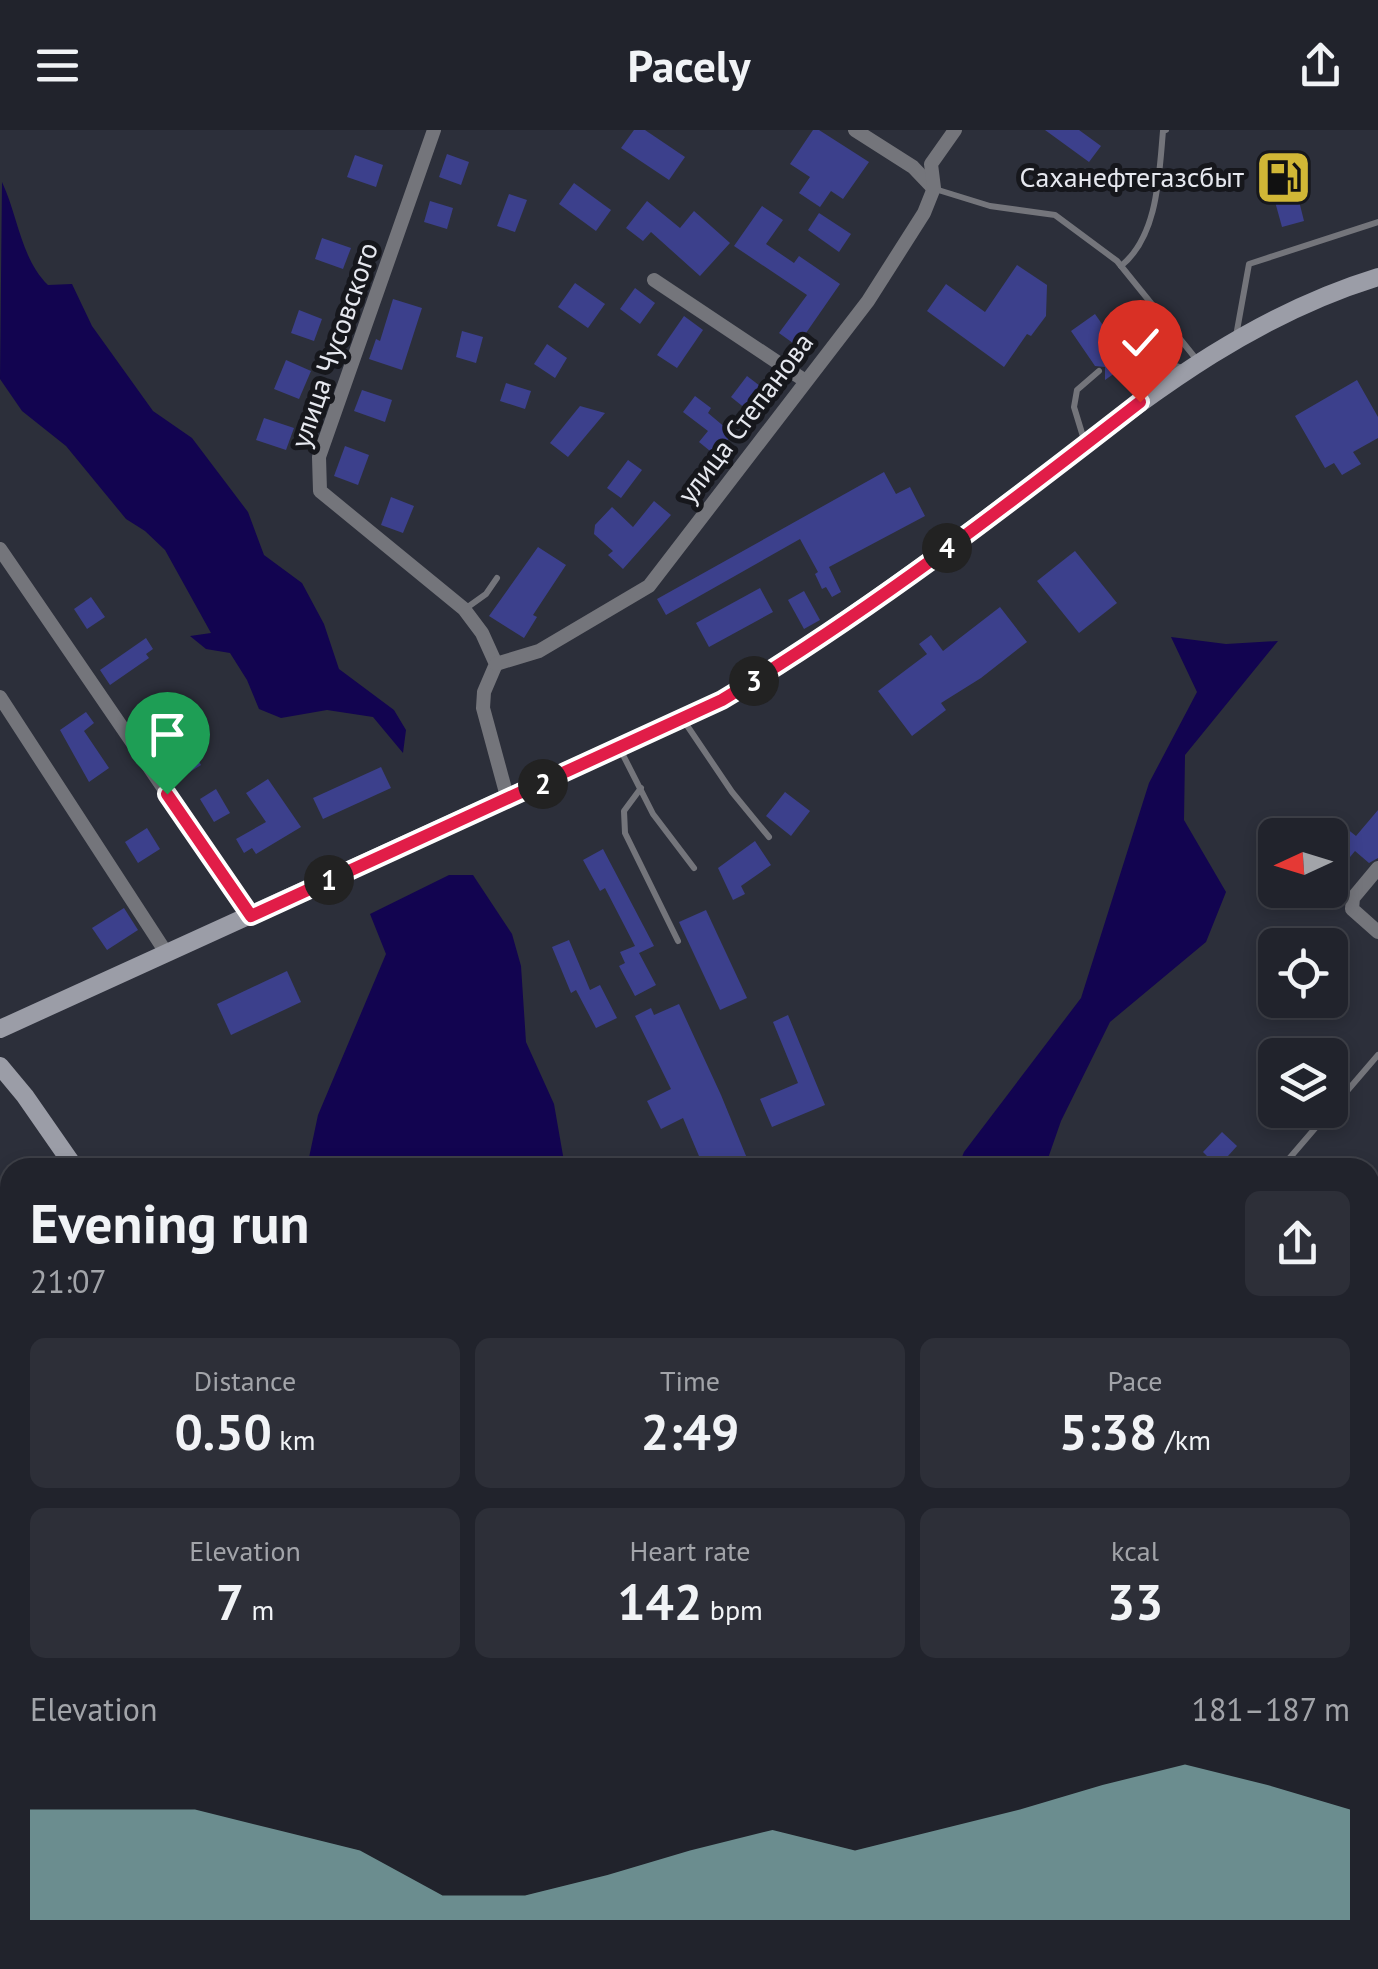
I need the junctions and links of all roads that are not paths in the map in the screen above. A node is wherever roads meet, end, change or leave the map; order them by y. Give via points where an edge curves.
1 (434, 130) edge
2 (855, 130) edge
3 (955, 130) edge
4 (1166, 130) edge
5 (934, 188) junction
6 (1378, 222) edge
7 (1120, 266) junction
8 (1378, 277) edge
9 (654, 280) dead end
10 (1236, 338) junction
11 (1124, 356) dead end
12 (1193, 365) junction
13 (1098, 371) dead end
14 (804, 380) junction
15 (1086, 444) junction
16 (0, 549) edge
17 (497, 578) dead end
18 (464, 610) junction
19 (496, 664) junction
20 (0, 698) edge
21 (683, 719) junction
22 (620, 749) junction
23 (640, 788) junction
24 (508, 800) junction
25 (769, 837) dead end
26 (694, 868) dead end
27 (1378, 868) edge
28 (251, 916) junction
29 (1378, 932) edge
30 (678, 941) dead end
31 (167, 954) junction
32 (0, 1029) edge
33 (1378, 1055) edge
34 (0, 1066) edge
35 (68, 1158) edge
36 (1290, 1158) edge

1 - 18 street, улица Чусовского via 319,457 320,490
2 - 5 street
3 - 5 street, улица Степанова via 931,164
4 - 7 lane via 1153,209
5 - 7 lane via 1055,216
5 - 14 street, улица Степанова via 868,301
6 - 10 lane via 1249,264
7 - 12 lane
8 - 10 main road via 1294,307
9 - 14 street
10 - 12 main road
11 - 12 lane
12 - 15 main road
13 - 15 lane via 1077,390 1074,407
14 - 19 street, улица Степанова via 649,586 539,651
15 - 21 main road via 794,656
16 - 28 street
17 - 18 lane
18 - 19 street, улица Чусовского
19 - 24 street via 483,708
20 - 31 street
21 - 22 main road
21 - 25 lane
22 - 23 lane
22 - 24 main road
23 - 26 lane
23 - 30 lane via 624,810 625,833
24 - 28 main road
27 - 29 street via 1353,898 1352,909
28 - 31 main road
31 - 32 main road
33 - 36 lane
34 - 35 main road

